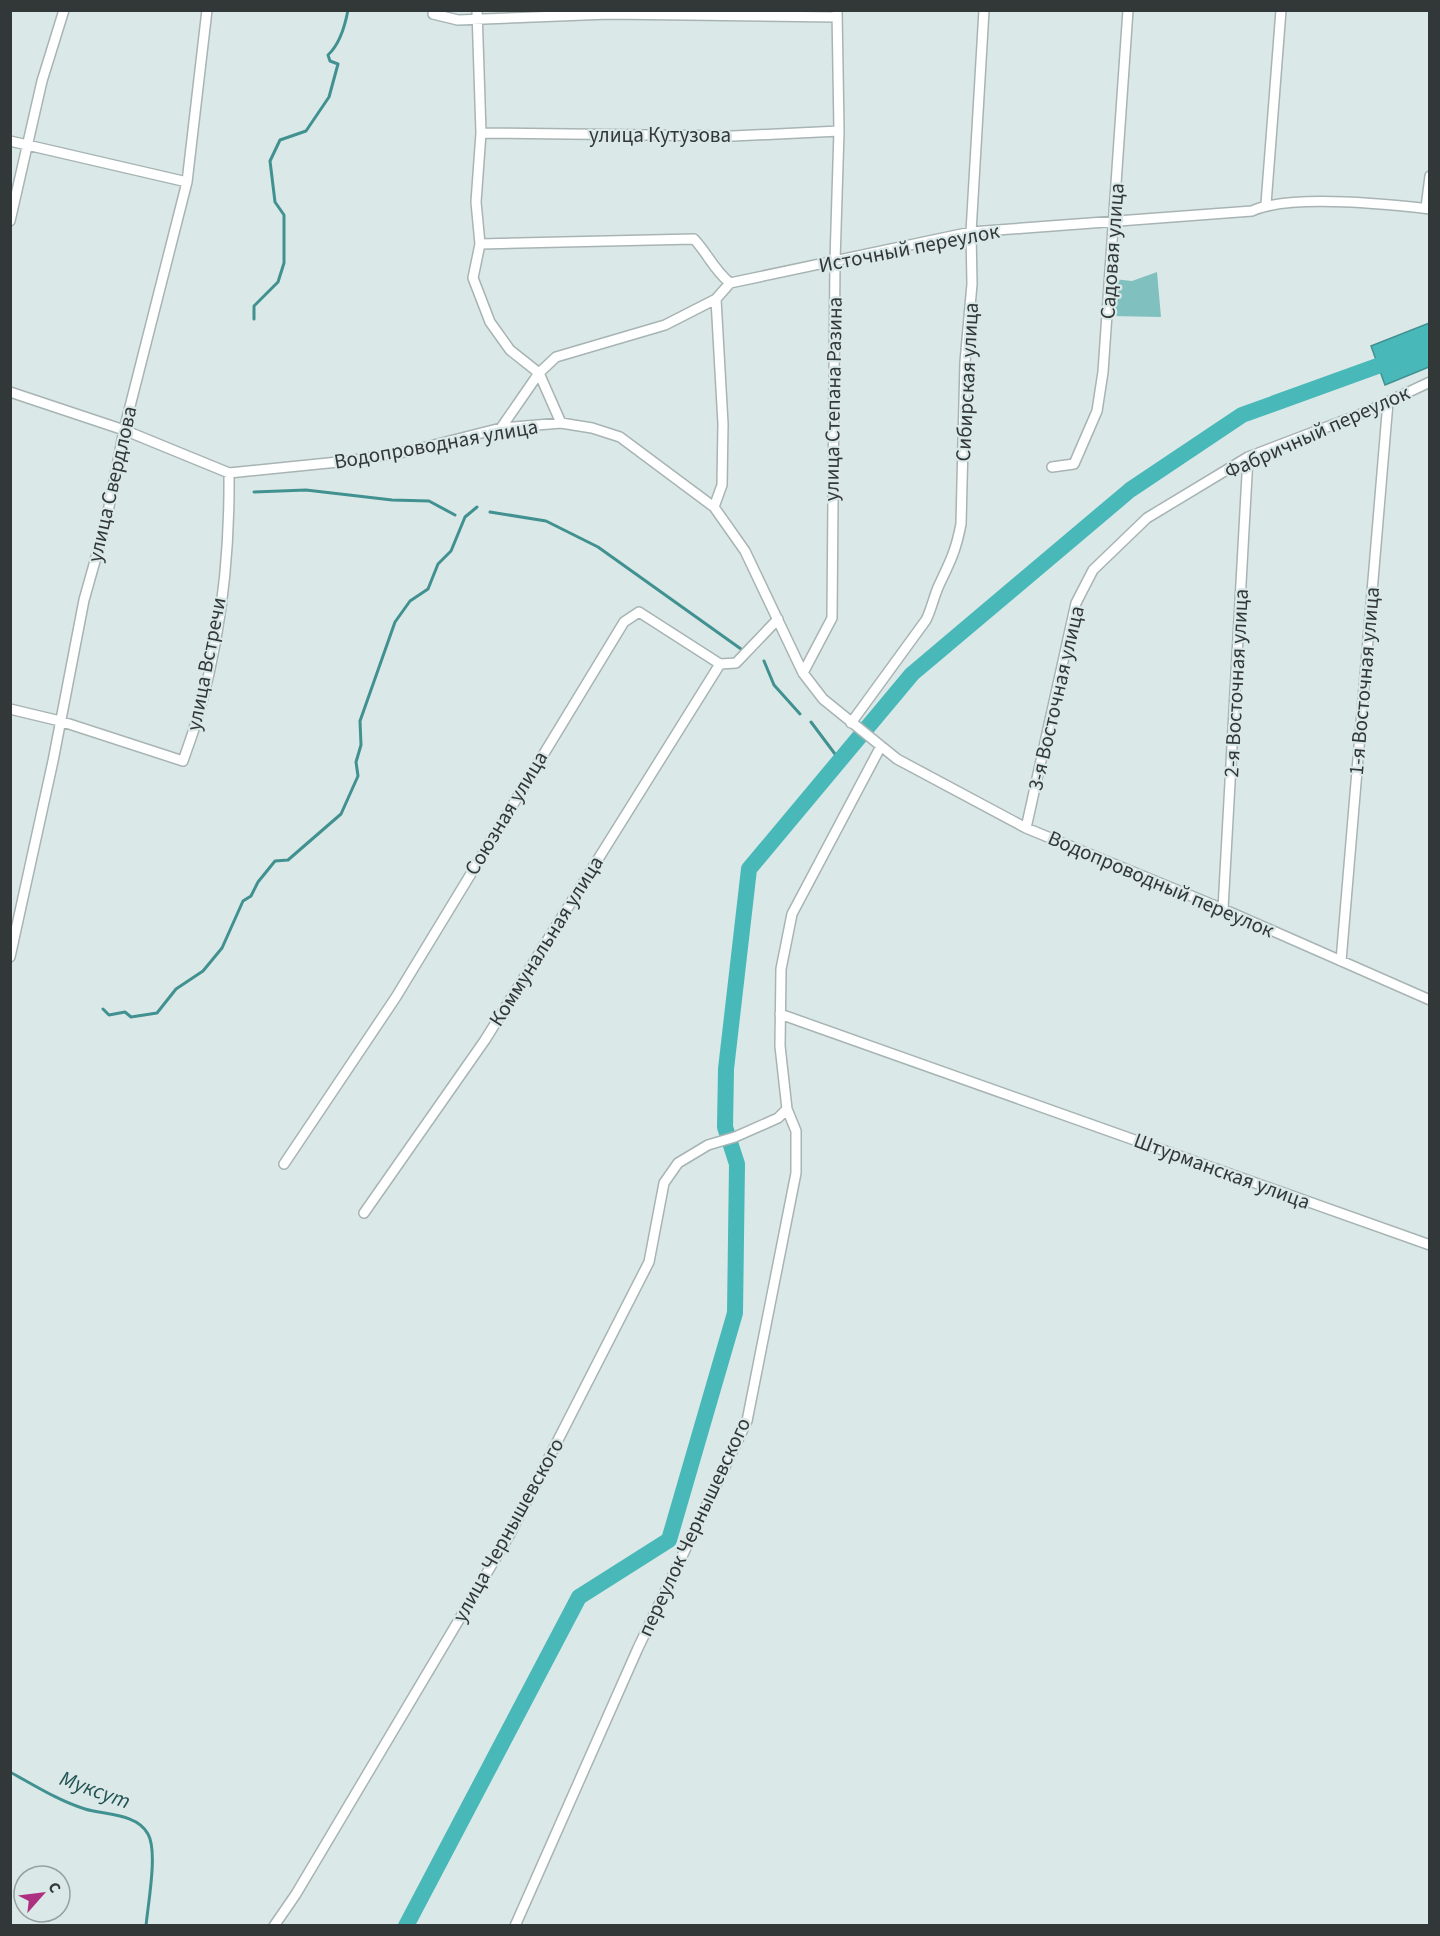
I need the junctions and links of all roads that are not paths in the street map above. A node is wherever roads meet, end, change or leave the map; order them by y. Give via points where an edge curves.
1 (64, 10) edge
2 (207, 10) edge
3 (984, 10) edge
4 (1128, 10) edge
5 (1281, 10) edge
6 (433, 14) dead end
7 (837, 14) edge
8 (478, 15) edge
9 (839, 131) junction
10 (481, 133) junction
11 (10, 141) edge
12 (28, 146) junction
13 (1430, 176) edge
14 (187, 182) junction
15 (1266, 204) junction
16 (1428, 209) edge
17 (1114, 220) junction
18 (10, 221) edge
19 (971, 232) junction
20 (480, 244) junction
21 (835, 261) junction
22 (730, 283) junction
23 (716, 299) junction
24 (539, 373) junction
25 (1430, 382) edge
26 (10, 392) edge
27 (1388, 402) junction
28 (561, 423) junction
29 (501, 429) junction
30 (124, 430) junction
31 (1248, 457) junction
32 (1052, 467) dead end
33 (229, 473) junction
34 (714, 507) junction
35 (1093, 570) joint
36 (778, 619) junction
37 (720, 664) junction
38 (803, 673) junction
39 (10, 710) edge
40 (60, 721) junction
41 (851, 723) junction
42 (881, 746) junction
43 (897, 759) joint
44 (1026, 828) junction
45 (1223, 909) junction
46 (10, 957) edge
47 (1341, 961) junction
48 (1430, 1000) edge
49 (780, 1014) junction
50 (787, 1109) junction
51 (284, 1164) dead end
52 (364, 1213) dead end
53 (1430, 1245) edge
54 (274, 1926) edge
55 (516, 1926) edge

1 - 12 street via 42,81
2 - 14 street, улица Свердлова
3 - 19 street, Сибирская улица
4 - 17 street, Садовая улица
5 - 15 street
6 - 8 street via 458,21
7 - 8 street
7 - 9 street, улица Степана Разина
8 - 10 street
9 - 10 street, улица Кутузова via 733,136
9 - 21 street, улица Степана Разина
10 - 20 street via 476,202
11 - 12 street
12 - 14 street
12 - 18 street
13 - 16 street
14 - 30 street, улица Свердлова
15 - 16 street, Источный переулок via 1362,203
15 - 17 street, Источный переулок via 1252,211
17 - 19 street, Источный переулок
17 - 32 street, Садовая улица via 1103,372 1096,411 1074,464
19 - 21 street, Источный переулок
19 - 41 street, Сибирская улица via 972,284 957,545 926,620
20 - 22 street via 693,239 707,253 715,272
20 - 24 street via 473,278 481,303 510,350
21 - 22 street, Источный переулок
21 - 38 street, улица Степана Разина via 832,618
22 - 23 street
23 - 24 street via 665,325 556,357
23 - 34 street via 723,424 722,485
24 - 28 street
24 - 29 street
25 - 27 street, Фабричный переулок
26 - 30 street, Водопроводная улица
27 - 31 street, Фабричный переулок
27 - 47 street, 1-я Восточная улица
28 - 29 street, Водопроводная улица
28 - 34 street, Водопроводная улица via 620,437
29 - 33 street, Водопроводная улица via 358,460
30 - 33 street, Водопроводная улица
30 - 40 street, улица Свердлова
31 - 35 street, Фабричный переулок via 1147,518
31 - 45 street, 2-я Восточная улица
33 - 40 street, улица Встречи via 230,530 211,662 200,717 183,761
34 - 36 street, Водопроводная улица via 745,551
35 - 44 street, 3-я Восточная улица via 1076,603
36 - 37 street via 736,663
36 - 38 street, Водопроводная улица
37 - 51 street, Союзная улица via 639,612 624,622 396,997
37 - 52 street, Коммунальная улица via 485,1040
38 - 41 street, Водопроводная улица via 823,699
39 - 40 street
40 - 46 street, улица Свердлова
41 - 42 street, Водопроводная улица
42 - 43 street, Водопроводная улица
42 - 49 street, переулок Чернышевского via 792,914 781,969
43 - 44 street, Водопроводный переулок
44 - 45 street, Водопроводный переулок
45 - 47 street, Водопроводный переулок
47 - 48 street, Водопроводный переулок
49 - 50 street, переулок Чернышевского
49 - 53 street, Штурманская улица
50 - 54 street, улица Чернышевского via 778,1118 708,1145 678,1162 664,1183 649,1262 510,1534
50 - 55 street, переулок Чернышевского via 796,1131 796,1173 747,1421 638,1648

